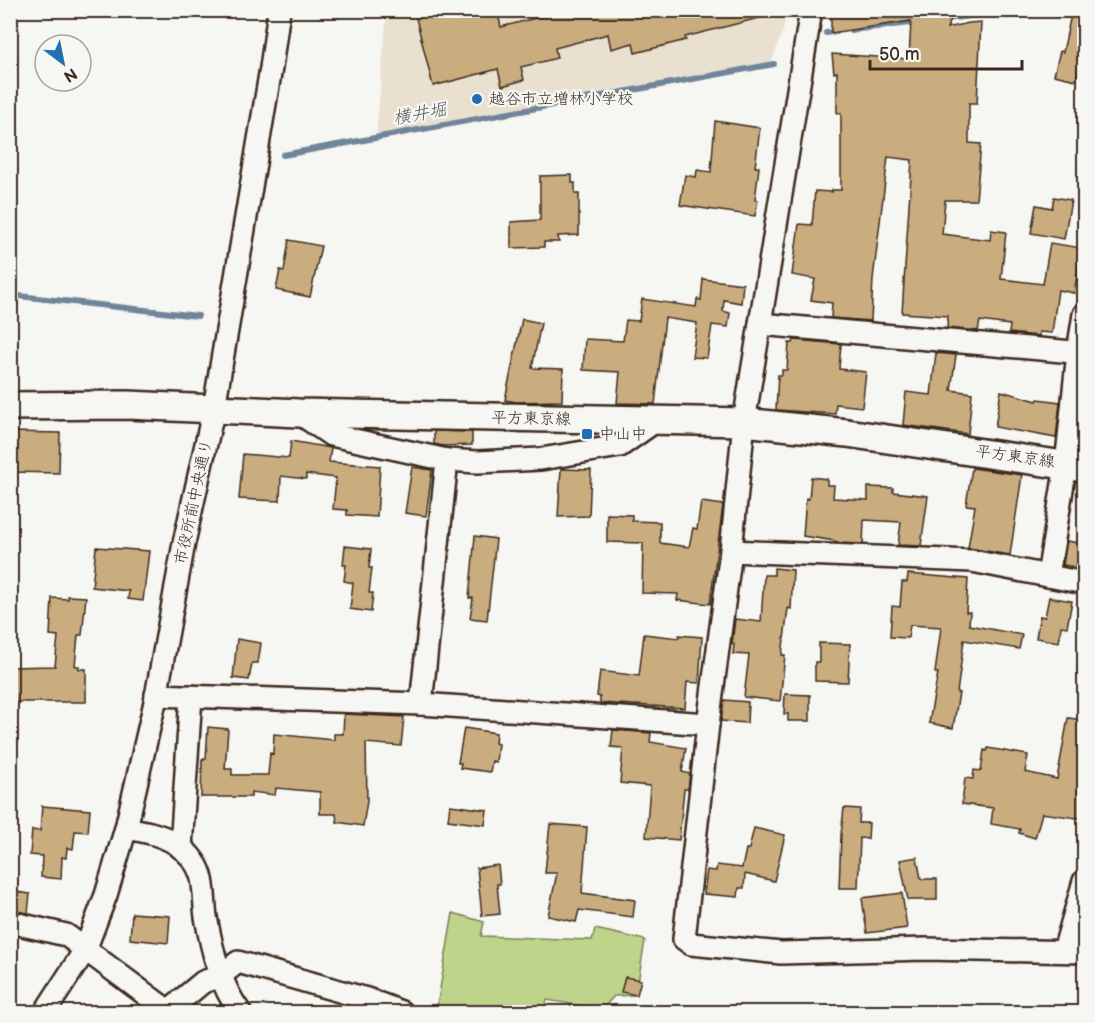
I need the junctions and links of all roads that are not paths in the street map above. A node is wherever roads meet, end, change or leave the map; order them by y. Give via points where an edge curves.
1 (279, 10) edge
2 (811, 10) edge
3 (1084, 314) edge
4 (760, 324) junction
5 (1081, 353) edge
6 (10, 406) edge
7 (214, 408) junction
8 (299, 413) junction
9 (657, 420) junction
10 (744, 422) junction
11 (447, 460) junction
12 (1075, 466) edge
13 (731, 550) junction
14 (1048, 576) junction
15 (1084, 583) edge
16 (156, 695) junction
17 (191, 696) junction
18 (421, 704) junction
19 (708, 724) junction
20 (126, 828) junction
21 (181, 848) junction
22 (1084, 881) edge
23 (10, 922) edge
24 (85, 950) junction
25 (1074, 951) edge
26 (220, 976) junction
27 (45, 1012) edge
28 (240, 1012) edge
29 (401, 1012) edge

1 - 7 street, 市役所前中央通り
2 - 4 street
3 - 5 street
4 - 5 street
4 - 10 street
5 - 12 street
6 - 7 main road, 平方東京線
7 - 8 main road, 平方東京線
7 - 16 street, 市役所前中央通り
8 - 9 main road, 平方東京線
8 - 11 street via 332,435
9 - 10 main road, 平方東京線
9 - 11 street via 620,446 541,459
10 - 12 main road, 平方東京線
10 - 13 street
11 - 18 street
12 - 14 street
13 - 14 street via 972,561
13 - 19 street
14 - 15 street
16 - 17 street
16 - 20 street, 市役所前中央通り
17 - 18 street
17 - 21 street
18 - 19 street
19 - 25 street via 684,939 691,945 781,953
20 - 21 street via 157,834
20 - 24 street, 市役所前中央通り
21 - 26 street via 195,861 201,876
22 - 25 street
23 - 24 street via 66,935
24 - 26 street via 168,1011 203,982
24 - 27 street, 市役所前中央通り
26 - 28 street
26 - 29 street via 238,962

